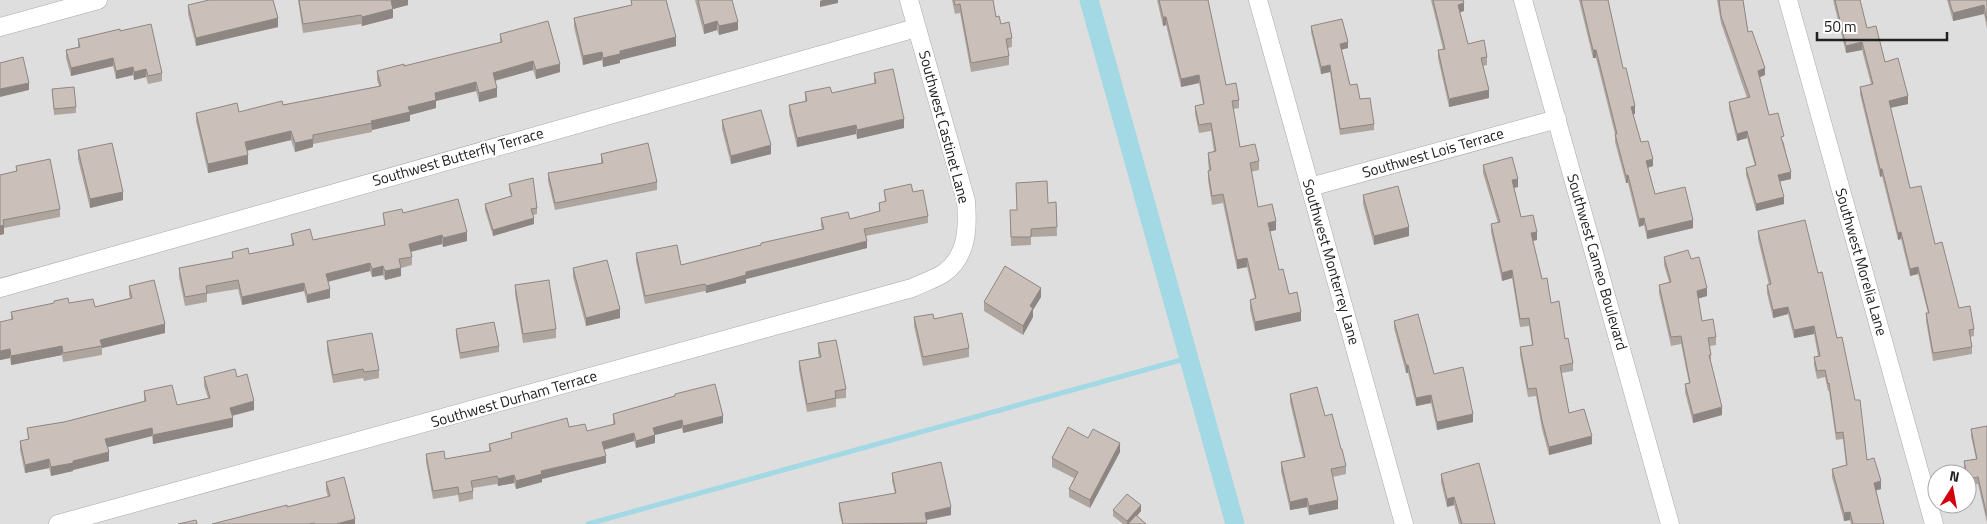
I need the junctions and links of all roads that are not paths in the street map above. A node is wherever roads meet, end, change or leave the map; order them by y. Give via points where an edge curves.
1 (98, 0) edge
2 (909, 0) edge
3 (1258, 0) edge
4 (1523, 0) edge
5 (1788, 0) edge
6 (0, 28) edge
7 (916, 28) junction
8 (1556, 119) junction
9 (1310, 188) junction
10 (960, 254) joint
11 (0, 288) edge
12 (58, 524) edge
13 (1404, 524) edge
14 (1670, 524) edge
15 (1934, 524) edge

1 - 6 street
2 - 7 street, Southwest Castinet Lane
3 - 9 street, Southwest Monterrey Lane
4 - 8 street, Southwest Cameo Boulevard
5 - 15 street, Southwest Morelia Lane
7 - 10 street, Southwest Castinet Lane via 966,201 968,228
7 - 11 street, Southwest Butterfly Terrace
8 - 9 street, Southwest Lois Terrace
8 - 14 street, Southwest Cameo Boulevard
9 - 13 street, Southwest Monterrey Lane
10 - 12 street, Southwest Durham Terrace via 945,272 912,288

